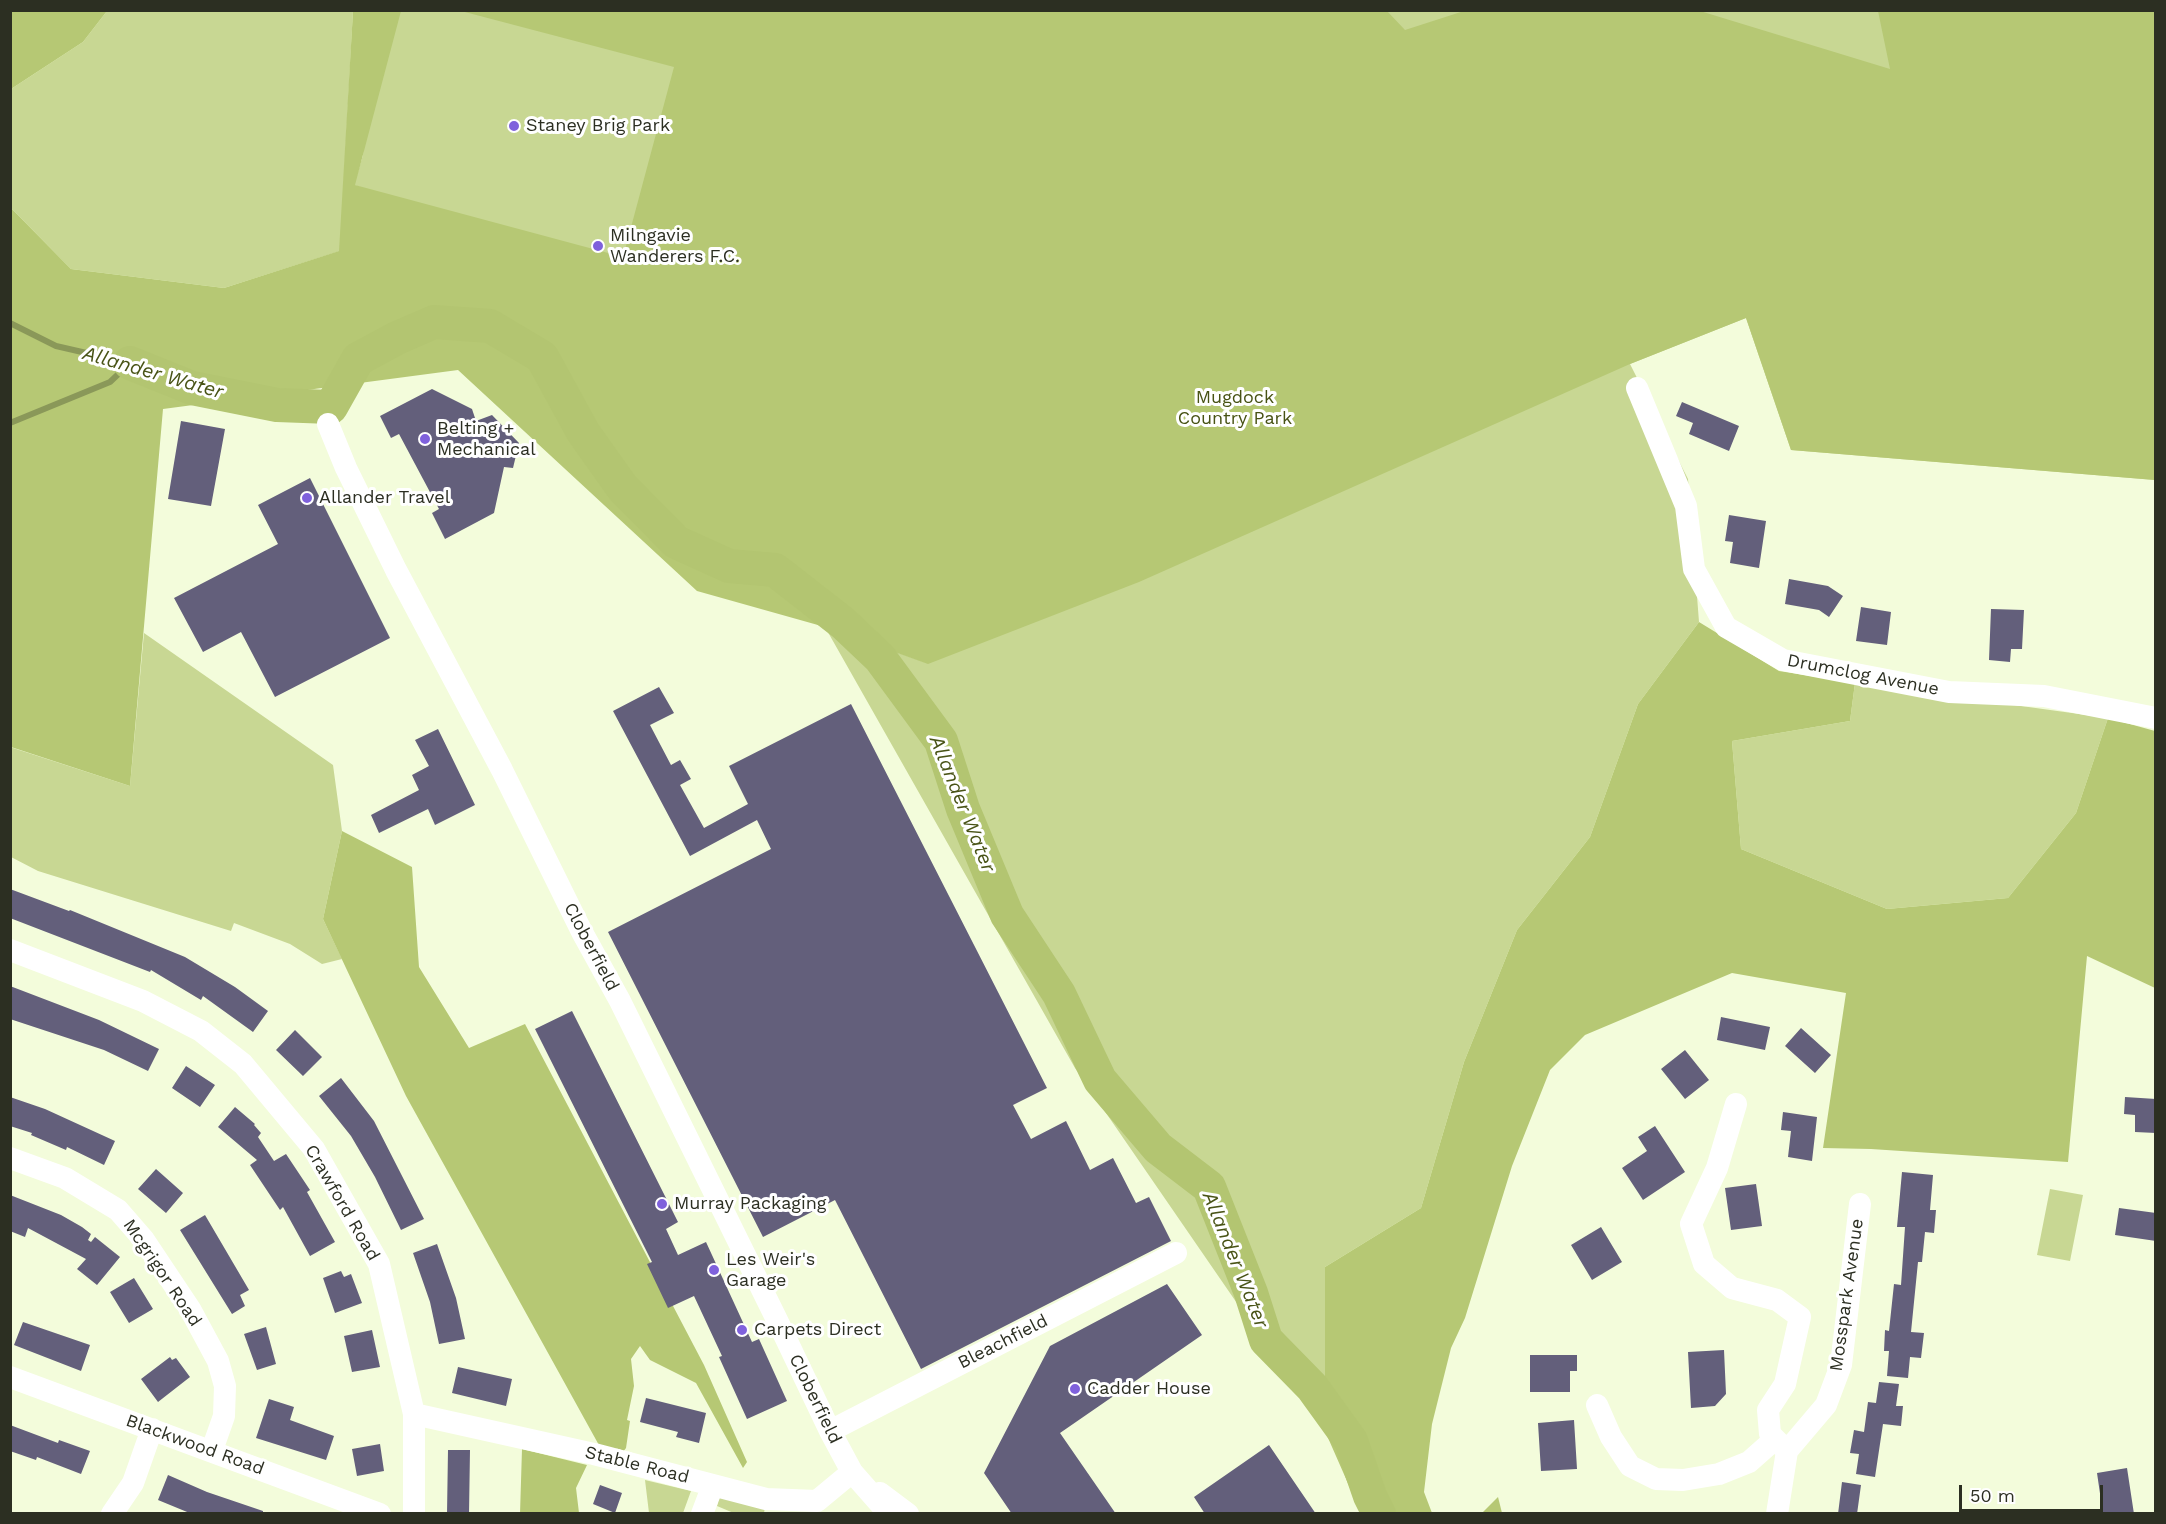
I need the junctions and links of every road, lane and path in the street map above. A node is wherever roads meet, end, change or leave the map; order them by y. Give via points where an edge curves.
1 (1637, 388) dead end
2 (328, 424) dead end
3 (2156, 718) edge
4 (10, 950) edge
5 (1736, 1104) dead end
6 (10, 1158) edge
7 (1860, 1204) dead end
8 (1176, 1253) dead end
9 (10, 1377) edge
10 (1597, 1405) dead end
11 (414, 1414) junction
12 (152, 1429) junction
13 (830, 1431) junction
14 (1781, 1445) junction
15 (212, 1450) junction
16 (852, 1472) junction
17 (713, 1485) junction
18 (112, 1514) edge
19 (380, 1514) edge
20 (414, 1514) edge
21 (702, 1514) edge
22 (889, 1514) edge
23 (908, 1514) edge
24 (1778, 1514) edge

1 - 3 street, Drumclog Avenue via 1686,506 1694,569 1726,627 1783,660 1949,692 2044,696
2 - 13 street, Cloberfield via 391,560 620,1001
4 - 11 street, Crawford Road via 143,1001 201,1031 243,1065 314,1149 379,1264
5 - 14 street via 1717,1168 1691,1224 1704,1264 1732,1288 1777,1300 1800,1317 1785,1384 1768,1410 1770,1434
6 - 15 street, Mcgrigor Road via 65,1178 118,1210 144,1240 190,1309 218,1361 225,1386 224,1416
7 - 14 street, Mosspark Avenue via 1841,1365 1826,1406
8 - 13 street, Bleachfield
9 - 12 street, Blackwood Road
10 - 14 street, Mosspark Avenue via 1630,1466 1656,1479 1683,1480 1719,1474
11 - 17 street, Stable Road
11 - 20 street, Crawford Road
12 - 15 street, Blackwood Road
12 - 18 street via 133,1483
13 - 16 street, Cloberfield
14 - 24 street
15 - 19 street, Blackwood Road
16 - 17 street, Stable Road via 817,1501 766,1499
16 - 22 street
16 - 23 street
17 - 21 street

